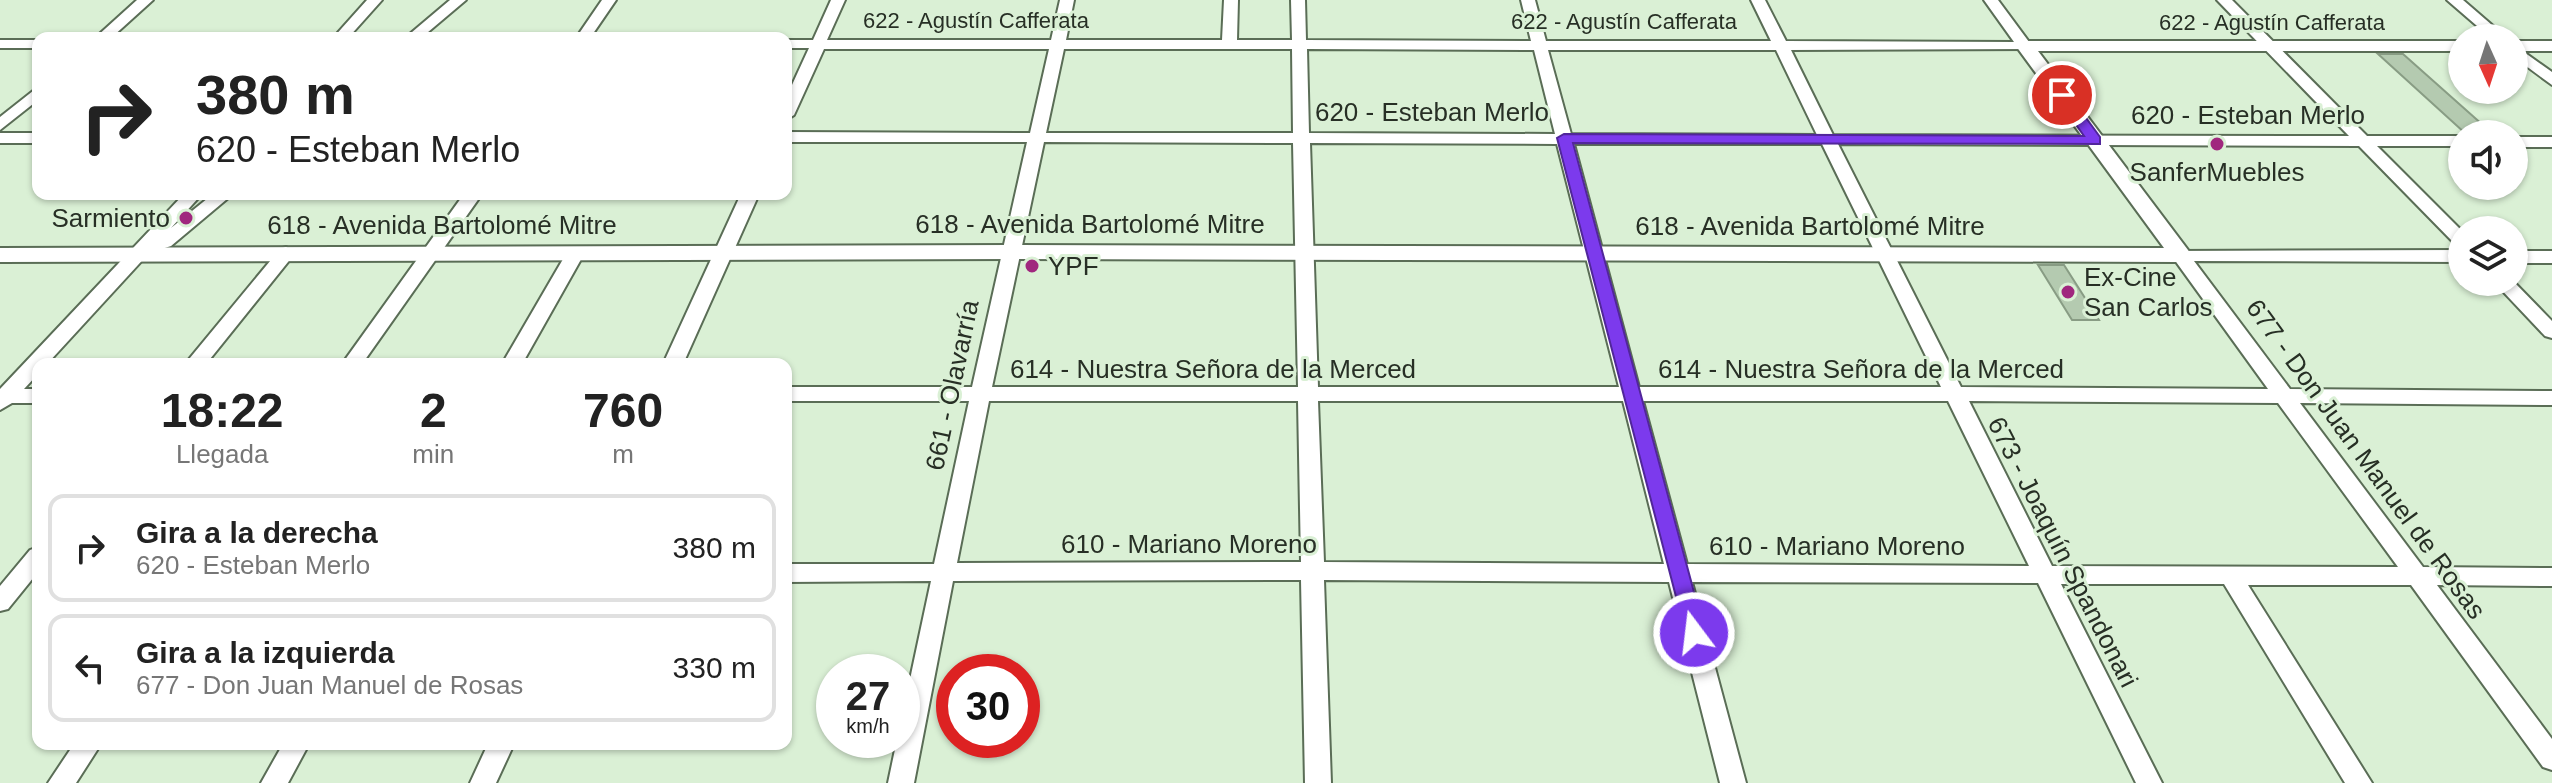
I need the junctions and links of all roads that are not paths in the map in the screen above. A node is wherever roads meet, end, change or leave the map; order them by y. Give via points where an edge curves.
1 (146, 0) edge
2 (375, 0) edge
3 (459, 0) edge
4 (609, 0) edge
5 (838, 0) edge
6 (1067, 0) edge
7 (1231, 0) edge
8 (1298, 0) edge
9 (1528, 0) edge
10 (1758, 0) edge
11 (1991, 0) edge
12 (2224, 0) edge
13 (2454, 0) edge
14 (2483, 24) edge
15 (109, 32) edge
16 (346, 32) edge
17 (419, 32) edge
18 (587, 32) edge
19 (0, 44) edge
20 (32, 44) edge
21 (792, 44) edge
22 (818, 44) junction
23 (1057, 44) junction
24 (1229, 44) junction
25 (1299, 45) junction
26 (1540, 45) junction
27 (1781, 45) junction
28 (2025, 46) junction
29 (2269, 46) junction
30 (2448, 46) edge
31 (2552, 46) edge
32 (2528, 47) edge
33 (2528, 60) edge
34 (2552, 80) edge
35 (32, 97) edge
36 (792, 102) edge
37 (0, 125) edge
38 (792, 137) edge
39 (0, 138) edge
40 (32, 138) edge
41 (1037, 138) junction
42 (1302, 138) junction
43 (1564, 138) junction
44 (1828, 139) junction
45 (2095, 140) junction
46 (2364, 141) junction
47 (2448, 141) edge
48 (2528, 142) edge
49 (2552, 142) edge
50 (187, 200) edge
51 (217, 200) edge
52 (469, 200) edge
53 (747, 200) edge
54 (2448, 227) edge
55 (724, 252) junction
56 (1012, 252) junction
57 (138, 253) junction
58 (286, 253) junction
59 (1304, 253) junction
60 (1594, 253) junction
61 (431, 254) junction
62 (575, 254) junction
63 (0, 255) edge
64 (1885, 255) junction
65 (2180, 255) junction
66 (2448, 256) edge
67 (2528, 257) edge
68 (2552, 257) edge
69 (2517, 296) edge
70 (2552, 332) edge
71 (40, 358) edge
72 (200, 358) edge
73 (356, 358) edge
74 (515, 358) edge
75 (676, 358) edge
76 (32, 366) edge
77 (792, 394) edge
78 (980, 394) junction
79 (1954, 394) junction
80 (1308, 395) junction
81 (1632, 395) junction
82 (32, 396) edge
83 (2286, 397) junction
84 (2, 398) edge
85 (2552, 398) edge
86 (25, 569) edge
87 (1312, 571) junction
88 (792, 573) edge
89 (944, 573) junction
90 (1679, 573) junction
91 (2047, 575) junction
92 (2231, 576) junction
93 (2418, 577) junction
94 (2552, 577) edge
95 (0, 602) edge
96 (84, 750) edge
97 (293, 750) edge
98 (498, 750) edge
99 (2552, 759) edge
100 (61, 783) edge
101 (274, 783) edge
102 (483, 783) edge
103 (901, 783) edge
104 (1318, 783) edge
105 (1733, 783) edge
106 (2149, 783) edge
107 (2359, 783) edge

1 - 15 street
2 - 16 street
3 - 17 street
4 - 18 street
5 - 22 street
6 - 23 street, 661 - Olavarría
7 - 24 street
8 - 25 street
9 - 26 street
10 - 27 street, 673 - Joaquín Spandonari
11 - 28 street, 677 - Don Juan Manuel de Rosas
12 - 29 street
13 - 14 street
19 - 20 street
21 - 22 street, 622 - Agustín Cafferata
22 - 23 street, 622 - Agustín Cafferata
22 - 36 street
23 - 24 street, 622 - Agustín Cafferata
23 - 41 street, 661 - Olavarría
24 - 25 street, 622 - Agustín Cafferata
25 - 26 street, 622 - Agustín Cafferata
25 - 42 street
26 - 27 street, 622 - Agustín Cafferata
26 - 43 street
27 - 28 street, 622 - Agustín Cafferata
27 - 44 street, 673 - Joaquín Spandonari
28 - 29 main road, 622 - Agustín Cafferata
28 - 45 main road, 677 - Don Juan Manuel de Rosas
29 - 30 main road, 622 - Agustín Cafferata
29 - 46 street
31 - 32 main road
33 - 34 street
35 - 37 street
38 - 41 street, 620 - Esteban Merlo
39 - 40 street
41 - 42 street, 620 - Esteban Merlo
41 - 56 street, 661 - Olavarría
42 - 43 street, 620 - Esteban Merlo
42 - 59 street
43 - 44 street, 620 - Esteban Merlo
43 - 60 street
44 - 45 street, 620 - Esteban Merlo
44 - 64 street, 673 - Joaquín Spandonari
45 - 46 street, 620 - Esteban Merlo
45 - 65 main road, 677 - Don Juan Manuel de Rosas
46 - 47 street, 620 - Esteban Merlo
46 - 54 street
48 - 49 street
50 - 57 street
51 - 57 street via 165,242
52 - 61 street
53 - 55 street
55 - 56 main road, 618 - Avenida Bartolomé Mitre
55 - 62 main road, 618 - Avenida Bartolomé Mitre
55 - 75 street
56 - 59 main road, 618 - Avenida Bartolomé Mitre
56 - 78 street, 661 - Olavarría
57 - 58 main road, 618 - Avenida Bartolomé Mitre
57 - 63 main road, 618 - Avenida Bartolomé Mitre
57 - 71 street
58 - 61 main road, 618 - Avenida Bartolomé Mitre
58 - 72 street
59 - 60 main road, 618 - Avenida Bartolomé Mitre
59 - 80 street
60 - 64 main road, 618 - Avenida Bartolomé Mitre
60 - 81 street
61 - 62 main road, 618 - Avenida Bartolomé Mitre
61 - 73 street
62 - 74 street
64 - 65 main road, 618 - Avenida Bartolomé Mitre
64 - 79 street, 673 - Joaquín Spandonari
65 - 66 street
65 - 83 street, 677 - Don Juan Manuel de Rosas
67 - 68 street
69 - 70 street
76 - 84 street
77 - 78 street, 614 - Nuestra Señora de la Merced
78 - 80 street, 614 - Nuestra Señora de la Merced
78 - 89 street, 661 - Olavarría
79 - 81 street, 614 - Nuestra Señora de la Merced
79 - 83 street, 614 - Nuestra Señora de la Merced
79 - 91 street, 673 - Joaquín Spandonari
80 - 81 street, 614 - Nuestra Señora de la Merced
80 - 87 street
81 - 90 street
82 - 84 street
83 - 85 street, 614 - Nuestra Señora de la Merced
83 - 93 street, 677 - Don Juan Manuel de Rosas
86 - 95 street
87 - 89 street, 610 - Mariano Moreno
87 - 90 street, 610 - Mariano Moreno
87 - 104 street
88 - 89 street, 610 - Mariano Moreno
89 - 103 street, 661 - Olavarría
90 - 91 street, 610 - Mariano Moreno
90 - 105 street
91 - 92 street, 610 - Mariano Moreno
91 - 106 street, 673 - Joaquín Spandonari
92 - 93 street, 610 - Mariano Moreno
92 - 107 street
93 - 94 street, 610 - Mariano Moreno
93 - 99 street, 677 - Don Juan Manuel de Rosas
96 - 100 street
97 - 101 street
98 - 102 street

